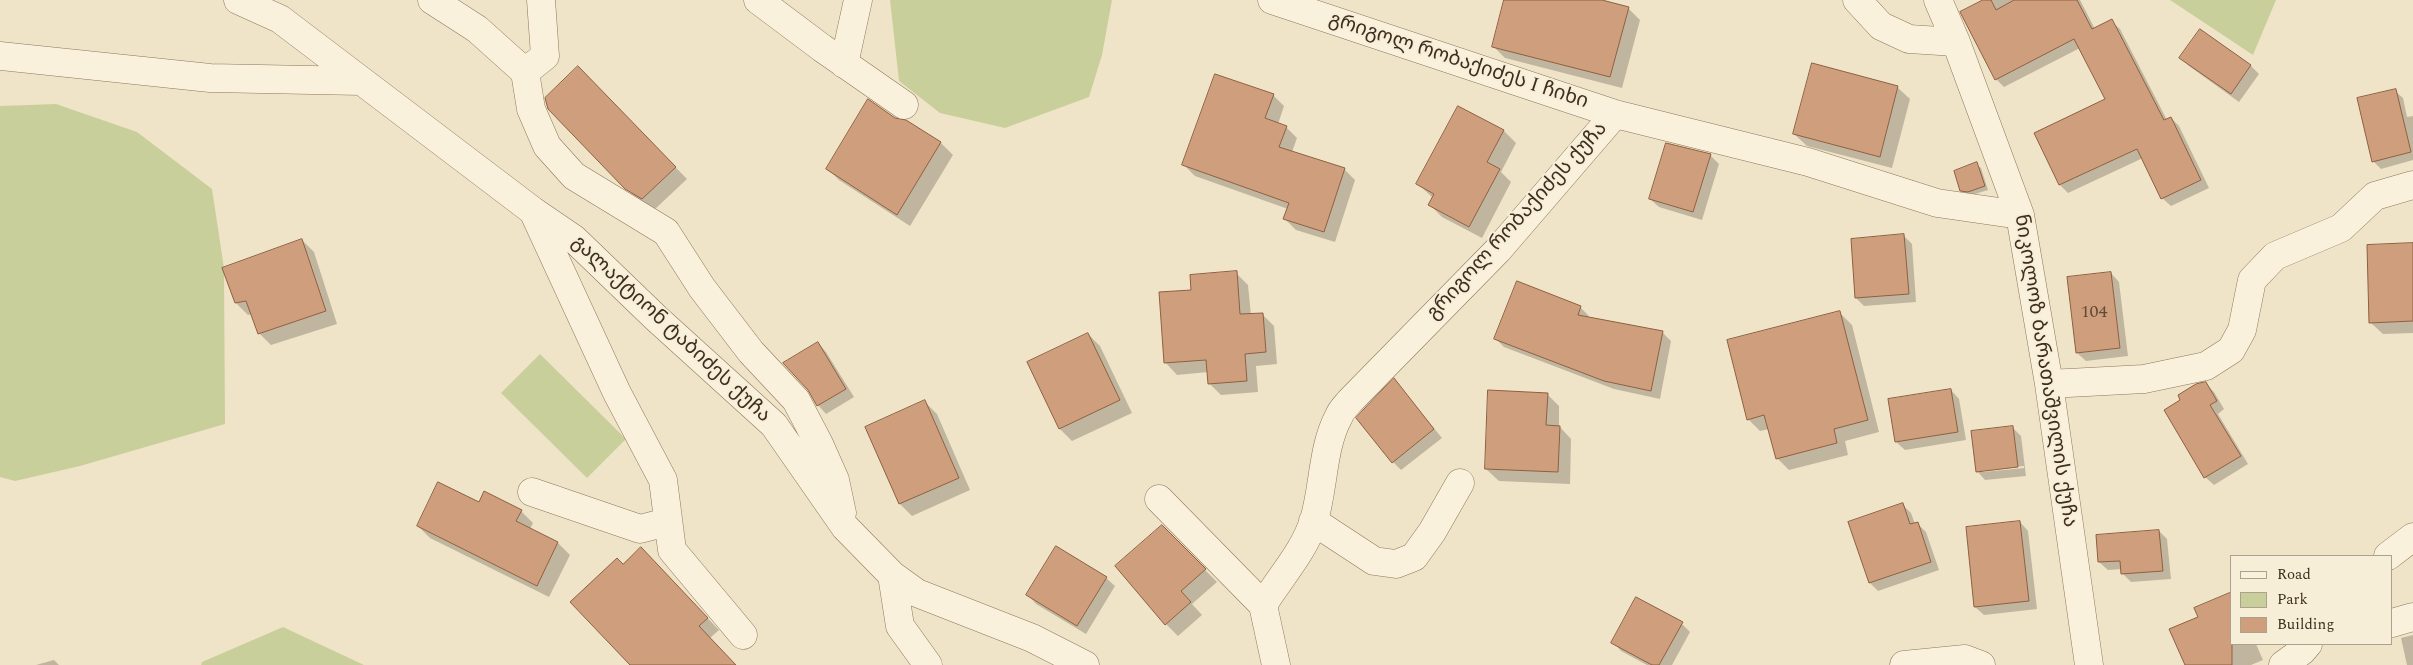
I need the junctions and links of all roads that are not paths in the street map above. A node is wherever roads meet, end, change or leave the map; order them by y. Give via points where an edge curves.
1 (238, 0) edge
2 (432, 0) edge
3 (541, 0) edge
4 (758, 0) edge
5 (858, 0) edge
6 (1272, 0) edge
7 (1857, 0) edge
8 (1938, 0) edge
9 (1956, 42) junction
10 (0, 56) edge
11 (844, 64) junction
12 (525, 72) junction
13 (361, 80) junction
14 (904, 105) dead end
15 (1615, 114) junction
16 (2413, 184) edge
17 (534, 211) junction
18 (2020, 215) junction
19 (2050, 384) junction
20 (1460, 483) dead end
21 (532, 492) dead end
22 (1158, 499) dead end
23 (667, 522) junction
24 (1314, 522) junction
25 (844, 527) junction
26 (2413, 537) edge
27 (2389, 555) edge
28 (892, 575) junction
29 (1263, 605) junction
30 (2413, 617) edge
31 (2393, 623) edge
32 (743, 635) dead end
33 (928, 665) edge
34 (1085, 665) edge
35 (1276, 665) edge
36 (1904, 665) edge
37 (1981, 665) edge
38 (2090, 665) edge

1 - 13 street, გალაქტიონ ტაბიძეს ქუჩა via 280,18
2 - 12 street via 477,29
3 - 12 street via 545,56
4 - 11 street
5 - 11 street
6 - 15 street, გრიგოლ რობაქიძეს I ჩიხი
7 - 9 street via 1881,26 1909,39
8 - 9 street, ნიკოლოზ ბარათაშვილის ქუჩა
9 - 18 street, ნიკოლოზ ბარათაშვილის ქუჩა
10 - 13 street via 210,78
11 - 14 street
12 - 25 street via 531,109 547,146 574,176 666,232 702,288 745,344 796,400 835,480
13 - 17 street, გალაქტიონ ტაბიძეს ქუჩა
15 - 18 street, გრიგოლ რობაქიძეს ქუჩა via 1808,162 1937,203
15 - 24 street, გრიგოლ რობაქიძეს ქუჩა via 1498,250 1339,415 1329,445
16 - 19 street via 2375,196 2341,228 2275,256 2252,280 2242,330 2231,350 2206,366 2144,379
17 - 23 street via 617,393 663,480
17 - 25 street, გალაქტიონ ტაბიძეს ქუჩა via 574,239 774,425
18 - 19 street, ნიკოლოზ ბარათაშვილის ქუჩა
19 - 38 street, ნიკოლოზ ბარათაშვილის ქუჩა
20 - 24 street via 1414,558 1396,564 1374,561
21 - 23 street via 640,529
22 - 29 street
23 - 32 street via 672,550
24 - 29 street, გრიგოლ რობაქიძეს ქუჩა via 1299,552
25 - 28 street, გალაქტიონ ტაბიძეს ქუჩა
26 - 27 street
28 - 33 street via 900,626
28 - 34 street, გალაქტიონ ტაბიძეს ქუჩა via 917,593 1032,638
29 - 35 street
30 - 31 street
36 - 37 street via 1965,659

